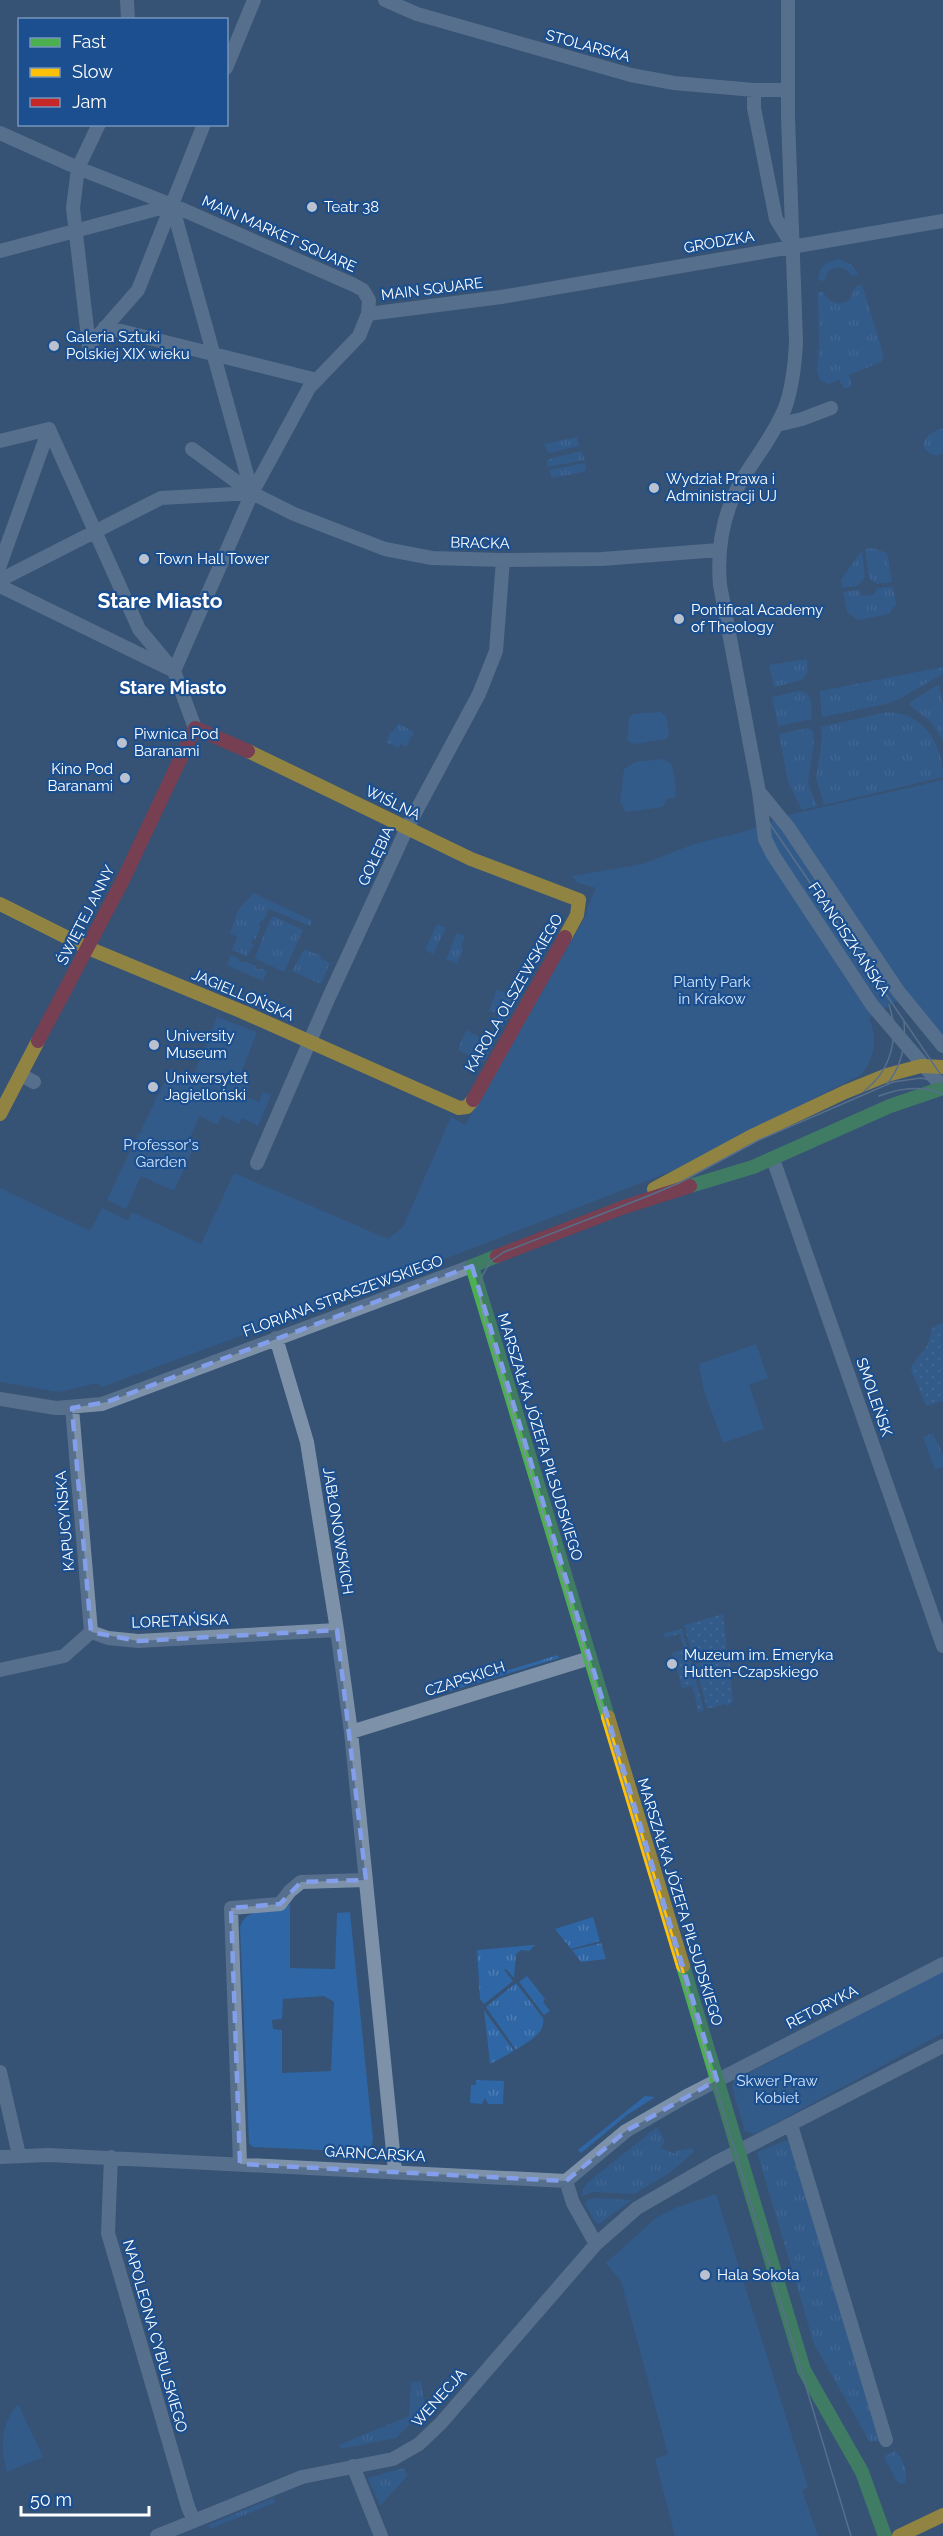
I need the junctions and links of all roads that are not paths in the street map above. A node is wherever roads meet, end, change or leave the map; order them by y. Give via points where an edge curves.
1 (127, 0) edge
2 (254, 0) edge
3 (386, 0) edge
4 (788, 0) edge
5 (128, 18) edge
6 (228, 63) edge
7 (754, 90) junction
8 (788, 90) junction
9 (98, 126) edge
10 (203, 126) edge
11 (0, 133) edge
12 (78, 168) junction
13 (172, 205) junction
14 (943, 221) edge
15 (76, 231) junction
16 (793, 246) junction
17 (0, 251) edge
18 (501, 297) joint
19 (368, 314) junction
20 (105, 327) junction
21 (317, 380) junction
22 (831, 408) dead end
23 (779, 421) junction
24 (49, 429) junction
25 (0, 441) edge
26 (192, 449) dead end
27 (252, 494) junction
28 (96, 531) junction
29 (719, 550) junction
30 (502, 560) junction
31 (0, 565) edge
32 (0, 580) edge
33 (0, 586) edge
34 (174, 671) junction
35 (195, 728) junction
36 (759, 792) junction
37 (407, 828) junction
38 (579, 900) joint
39 (0, 904) edge
40 (88, 948) junction
41 (310, 1041) junction
42 (943, 1046) edge
43 (922, 1064) junction
44 (943, 1067) edge
45 (21, 1075) junction
46 (34, 1082) dead end
47 (943, 1088) edge
48 (472, 1100) joint
49 (0, 1114) edge
50 (773, 1159) junction
51 (257, 1163) dead end
52 (624, 1207) junction
53 (472, 1266) junction
54 (276, 1338) junction
55 (0, 1399) edge
56 (72, 1408) junction
57 (337, 1630) junction
58 (91, 1632) junction
59 (943, 1646) edge
60 (590, 1658) junction
61 (0, 1670) edge
62 (351, 1732) junction
63 (366, 1880) junction
64 (943, 1964) edge
65 (943, 2046) edge
66 (0, 2072) edge
67 (717, 2080) junction
68 (791, 2126) junction
69 (738, 2151) junction
70 (19, 2155) junction
71 (0, 2157) edge
72 (111, 2157) junction
73 (240, 2164) junction
74 (395, 2171) junction
75 (566, 2181) junction
76 (596, 2244) junction
77 (886, 2440) dead end
78 (353, 2466) junction
79 (943, 2515) edge
80 (194, 2521) junction
81 (157, 2536) edge
82 (381, 2536) edge
83 (885, 2536) edge
84 (899, 2536) edge

1 - 5 street
2 - 6 street
3 - 7 street, STOLARSKA via 417,14 631,75
4 - 8 street, FRANCISZKAŃSKA
7 - 8 street, STOLARSKA
7 - 16 street via 754,108 776,219
8 - 16 street, FRANCISZKAŃSKA
9 - 12 street
10 - 13 street
11 - 12 street, MAIN MARKET SQUARE
12 - 13 street, MAIN MARKET SQUARE
12 - 15 street via 73,208
13 - 15 street
13 - 19 street, MAIN MARKET SQUARE via 363,290 369,300
13 - 20 street via 138,290
13 - 27 street
14 - 16 street, GRODZKA
15 - 17 street
15 - 20 street via 89,346
16 - 18 street, GRODZKA
16 - 23 street, FRANCISZKAŃSKA via 795,361
18 - 19 street, MAIN SQUARE
19 - 21 street via 359,336
20 - 21 street
21 - 27 street
22 - 23 street via 802,419
23 - 29 street, FRANCISZKAŃSKA via 733,497
24 - 25 street
24 - 28 street
24 - 31 street
26 - 27 street, BRACKA
27 - 28 street via 161,498
27 - 30 street, BRACKA via 385,549 432,558
27 - 34 street
28 - 32 street
28 - 34 street via 139,629
29 - 30 street, BRACKA via 602,559
29 - 36 street, FRANCISZKAŃSKA via 723,603
30 - 37 street, GOŁĘBIA via 496,651 480,694
33 - 34 street
34 - 35 street
35 - 37 street, WIŚLNA
35 - 40 street, ŚWIĘTEJ ANNY
36 - 42 street, FRANCISZKAŃSKA via 788,827 898,991
36 - 43 street, FRANCISZKAŃSKA via 765,838 773,855 860,988
37 - 38 street, WIŚLNA via 471,859
37 - 41 street, GOŁĘBIA
38 - 48 street, KAROLA OLSZEWSKIEGO via 577,915
39 - 40 street, JAGIELLOŃSKA
40 - 41 street, JAGIELLOŃSKA
40 - 45 street, ŚWIĘTEJ ANNY
41 - 48 street, JAGIELLOŃSKA via 459,1108 467,1107
41 - 51 street, GOŁĘBIA
43 - 44 street, FLORIANA STRASZEWSKIEGO
43 - 47 street, FRANCISZKAŃSKA
43 - 52 street, FLORIANA STRASZEWSKIEGO via 885,1075 740,1140
45 - 46 street
45 - 49 street, ŚWIĘTEJ ANNY
47 - 50 street, FLORIANA STRASZEWSKIEGO via 890,1106
50 - 52 street, FLORIANA STRASZEWSKIEGO
50 - 59 street, SMOLEŃSK
52 - 53 street, FLORIANA STRASZEWSKIEGO
53 - 54 street, FLORIANA STRASZEWSKIEGO
53 - 60 street, MARSZAŁKA JÓZEFA PIŁSUDSKIEGO
54 - 56 street, FLORIANA STRASZEWSKIEGO via 107,1402
54 - 57 street, JABŁONOWSKICH via 307,1442
55 - 56 street, FLORIANA STRASZEWSKIEGO via 38,1407
56 - 58 street, KAPUCYŃSKA
57 - 58 street, LORETAŃSKA via 138,1641
57 - 62 street, JABŁONOWSKICH
58 - 61 street via 64,1656
60 - 62 street, CZAPSKICH
60 - 67 street, MARSZAŁKA JÓZEFA PIŁSUDSKIEGO
62 - 63 street, JABŁONOWSKICH
63 - 73 street via 301,1882 280,1904 231,1908
63 - 74 street, JABŁONOWSKICH
64 - 67 street, RETORYKA
65 - 68 street
66 - 70 street
67 - 69 street, MARSZAŁKA JÓZEFA PIŁSUDSKIEGO
67 - 75 street via 626,2131
68 - 69 street
68 - 77 street
69 - 76 street, WENECJA via 637,2208
69 - 83 street, MARSZAŁKA JÓZEFA PIŁSUDSKIEGO via 804,2370 862,2472
70 - 71 street, GARNCARSKA
70 - 72 street, GARNCARSKA
72 - 73 street, GARNCARSKA
72 - 80 street, NAPOLEONA CYBULSKIEGO via 108,2233
73 - 74 street, GARNCARSKA
74 - 75 street, GARNCARSKA
75 - 76 street via 573,2203
76 - 78 street, WENECJA via 419,2444 393,2459
78 - 80 street, WENECJA via 302,2477
78 - 82 street
79 - 84 street
80 - 81 street, WENECJA

